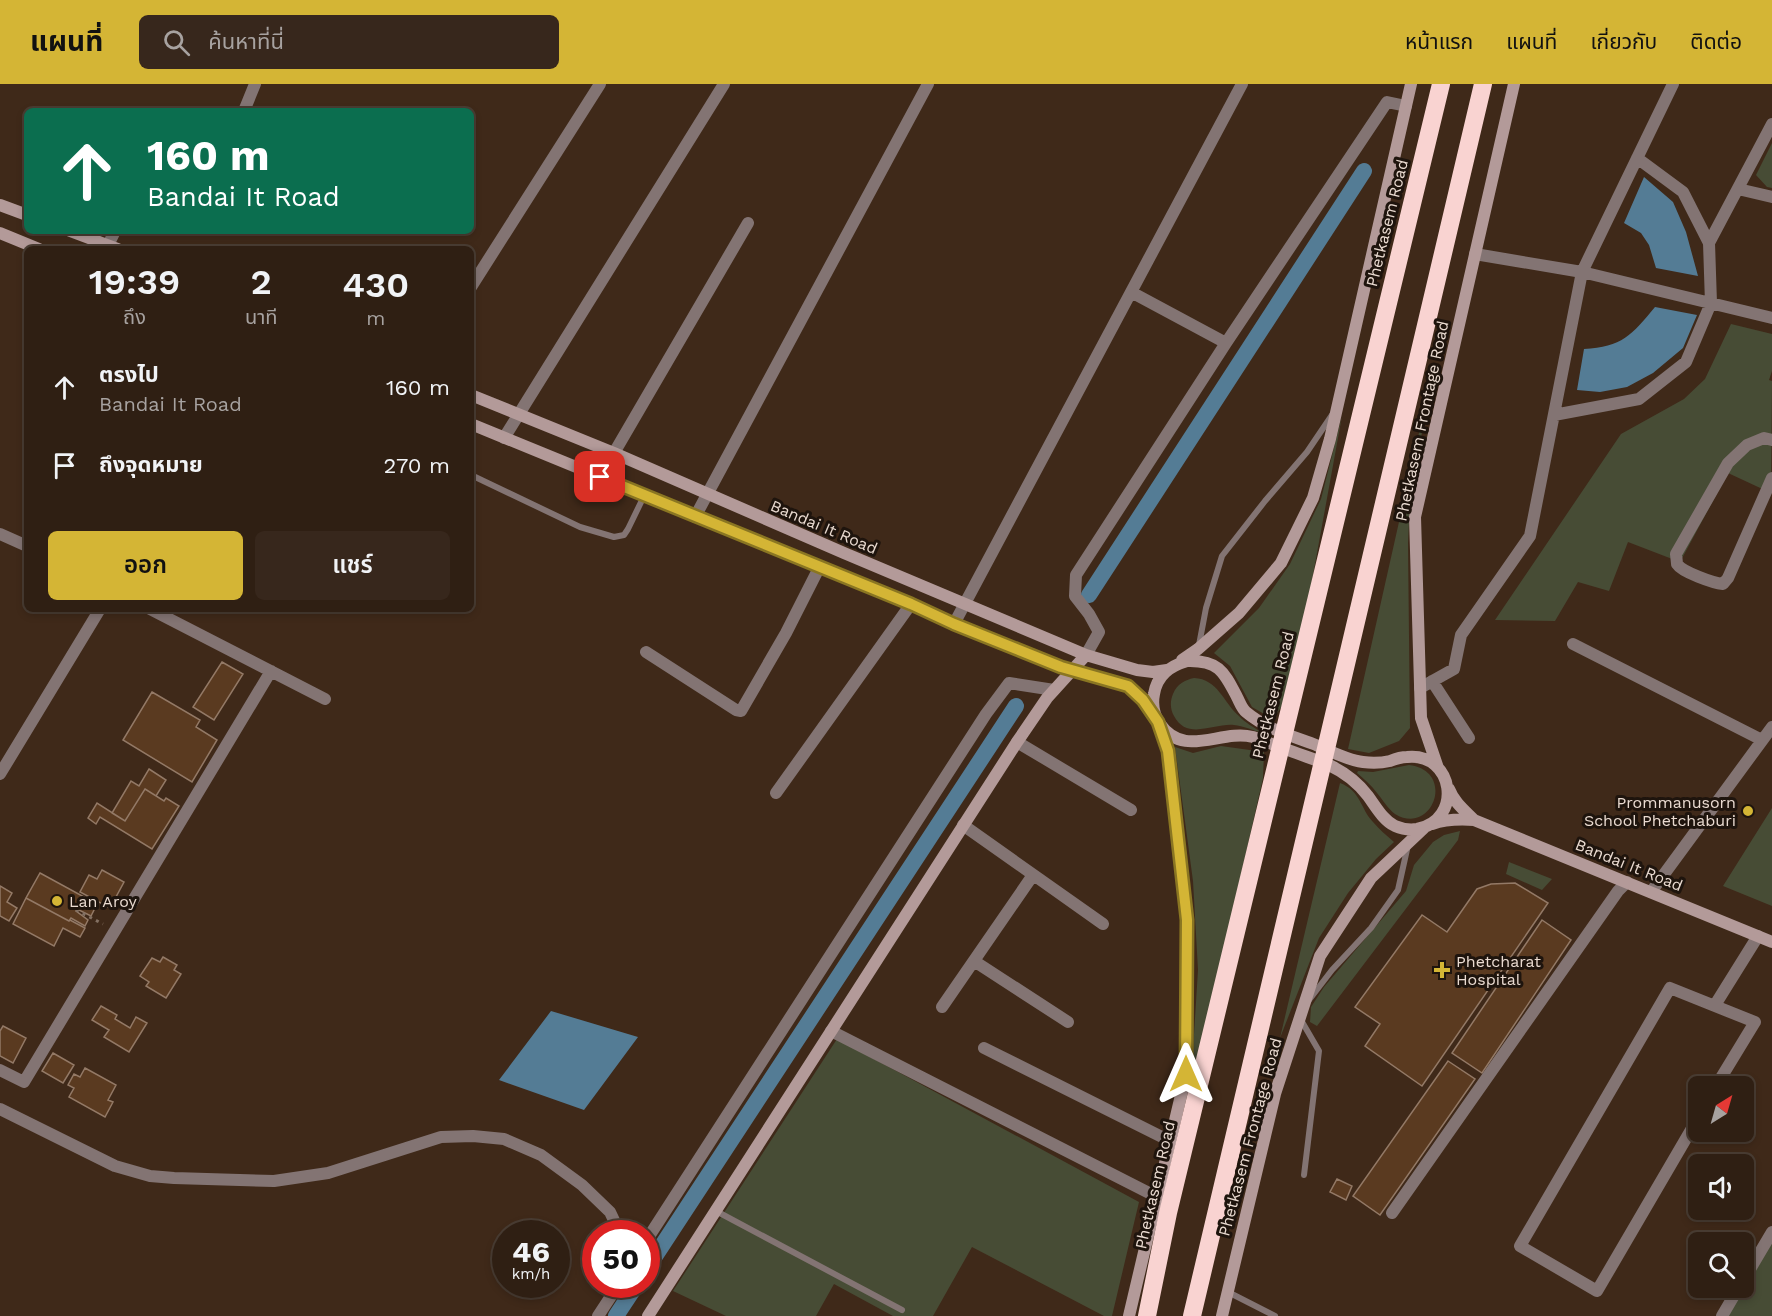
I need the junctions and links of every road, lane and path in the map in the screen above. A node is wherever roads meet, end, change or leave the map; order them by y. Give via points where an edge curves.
1 (255, 84) edge
2 (600, 84) edge
3 (724, 84) edge
4 (928, 84) edge
5 (1242, 84) edge
6 (1411, 84) edge
7 (1441, 84) edge
8 (1483, 84) edge
9 (1514, 84) edge
10 (1673, 84) edge
11 (1406, 106) junction
12 (245, 108) edge
13 (1772, 124) edge
14 (1637, 158) junction
15 (1738, 189) junction
16 (1772, 197) edge
17 (0, 205) edge
18 (24, 214) edge
19 (748, 223) dead end
20 (0, 233) edge
21 (78, 234) edge
22 (1709, 243) junction
23 (32, 246) edge
24 (110, 246) edge
25 (1475, 255) junction
26 (1582, 272) junction
27 (474, 281) edge
28 (1131, 292) junction
29 (1711, 303) junction
30 (1772, 318) edge
31 (1226, 343) junction
32 (474, 396) edge
33 (1337, 408) junction
34 (519, 414) junction
35 (1554, 415) junction
36 (474, 425) edge
37 (504, 438) junction
38 (1772, 440) edge
39 (614, 453) junction
40 (474, 476) edge
41 (600, 477) junction
42 (1772, 478) edge
43 (707, 495) junction
44 (644, 496) junction
45 (695, 517) junction
46 (0, 534) edge
47 (24, 545) edge
48 (820, 567) junction
49 (911, 604) junction
50 (964, 604) junction
51 (98, 612) edge
52 (156, 612) edge
53 (954, 624) junction
54 (1573, 644) dead end
55 (1198, 649) junction
56 (646, 652) dead end
57 (1086, 655) junction
58 (1172, 667) junction
59 (1073, 670) junction
60 (271, 671) junction
61 (1432, 681) junction
62 (1420, 688) junction
63 (1054, 690) junction
64 (325, 699) dead end
65 (1158, 722) junction
66 (1772, 727) edge
67 (1468, 738) dead end
68 (1762, 740) junction
69 (1017, 742) junction
70 (1438, 768) junction
71 (0, 774) edge
72 (1448, 786) junction
73 (776, 794) dead end
74 (1131, 810) dead end
75 (1474, 820) junction
76 (963, 825) junction
77 (1427, 826) junction
78 (1408, 842) junction
79 (1033, 875) junction
80 (1628, 882) junction
81 (1651, 892) junction
82 (76, 910) dead end
83 (1103, 924) dead end
84 (115, 931) junction
85 (1758, 936) junction
86 (1772, 942) edge
87 (974, 961) junction
88 (1715, 1005) junction
89 (942, 1007) dead end
90 (1301, 1014) junction
91 (1068, 1022) dead end
92 (831, 1031) junction
93 (984, 1048) dead end
94 (0, 1070) edge
95 (1722, 1076) edge
96 (0, 1109) edge
97 (1688, 1135) edge
98 (1170, 1141) junction
99 (1304, 1175) dead end
100 (1157, 1197) junction
101 (715, 1211) junction
102 (1392, 1212) dead end
103 (613, 1220) edge
104 (660, 1220) edge
105 (1772, 1232) edge
106 (1754, 1262) edge
107 (1228, 1292) junction
108 (610, 1298) edge
109 (1733, 1298) edge
110 (902, 1310) dead end
111 (598, 1316) edge
112 (648, 1316) edge
113 (1129, 1316) edge
114 (1147, 1316) edge
115 (1192, 1316) edge
116 (1222, 1316) edge
117 (1275, 1316) edge
118 (1722, 1316) edge

1 - 12 street
2 - 27 street
3 - 34 street
4 - 43 street
5 - 28 street
6 - 11 main road
7 - 114 highway, Phetkasem Road via 1168,1213
8 - 115 highway
9 - 25 main road, Phetkasem Frontage Road
10 - 14 street
11 - 31 street via 1387,102
11 - 33 main road
13 - 15 street
14 - 22 street via 1683,192
14 - 26 street
15 - 16 street
15 - 22 street
17 - 18 main road
19 - 39 street
20 - 23 main road
21 - 24 main road
22 - 29 street
25 - 26 street
25 - 62 main road, Phetkasem Frontage Road via 1415,517
26 - 29 street
26 - 35 street
28 - 31 street
28 - 50 street
29 - 30 street
29 - 35 street via 1686,362 1639,399
31 - 57 street via 1076,575 1075,596 1099,632
32 - 34 main road, Bandai It Road
33 - 55 lane via 1307,452 1222,556
33 - 55 main road via 1313,498 1281,563 1239,613
34 - 37 street
34 - 39 main road, Bandai It Road
35 - 61 street via 1530,536 1461,635 1454,669
36 - 37 main road
37 - 41 main road
38 - 42 street via 1764,438 1747,444 1728,463 1676,554 1677,563 1723,584
39 - 41 street
39 - 43 main road, Bandai It Road
40 - 44 lane via 580,527 614,537 628,530
41 - 44 main road
43 - 45 street
43 - 50 main road, Bandai It Road
44 - 45 main road
45 - 48 main road
46 - 47 street
48 - 49 main road
48 - 56 street via 741,711
49 - 53 main road
49 - 73 street
50 - 53 street
50 - 57 main road, Bandai It Road
51 - 71 street
52 - 60 street
53 - 59 main road
54 - 68 street
55 - 58 main road
57 - 58 main road, Bandai It Road via 1137,670 1153,672
57 - 59 main road
58 - 65 main road via 1155,687 1152,700
58 - 70 main road, Bandai It Road via 1187,661 1212,665 1223,672 1244,710 1261,723 1338,754 1361,762 1383,763 1419,757
59 - 63 main road
59 - 65 main road via 1128,686
60 - 64 street
60 - 84 street
61 - 62 street
61 - 67 street
62 - 70 main road, Phetkasem Frontage Road via 1421,718
63 - 69 main road
63 - 104 street via 1009,683
65 - 77 main road via 1184,741 1251,737 1332,766 1366,794 1387,821 1406,830
65 - 98 main road via 1168,751 1187,920 1186,1074
66 - 68 street
68 - 81 street
69 - 74 street
69 - 76 main road
70 - 72 main road, Phetkasem Frontage Road
72 - 75 main road, Bandai It Road via 1452,797
72 - 77 main road via 1444,809
75 - 77 main road, Bandai It Road via 1443,820
75 - 80 main road, Bandai It Road
76 - 79 street
76 - 92 main road
77 - 78 main road, Phetkasem Frontage Road
78 - 90 main road, Phetkasem Frontage Road via 1371,878 1320,956
78 - 90 lane via 1398,890
79 - 83 street
79 - 87 street
80 - 81 main road, Bandai It Road
80 - 102 street
81 - 85 main road, Bandai It Road
82 - 84 path
84 - 94 street via 24,1083
85 - 86 main road, Bandai It Road
85 - 88 street
87 - 89 street
87 - 91 street
88 - 95 street via 1755,1022
88 - 97 street via 1670,988 1520,1246 1597,1291
90 - 99 lane via 1319,1051
90 - 107 main road, Phetkasem Frontage Road via 1275,1094
92 - 100 street
92 - 101 main road
93 - 98 street
96 - 103 street via 116,1166 174,1178 274,1180 328,1173 441,1137 504,1139 541,1155 582,1185
98 - 100 main road
100 - 113 main road
101 - 110 lane
101 - 112 main road
105 - 106 street
107 - 116 main road, Phetkasem Frontage Road
107 - 117 lane
108 - 111 street
109 - 118 street

